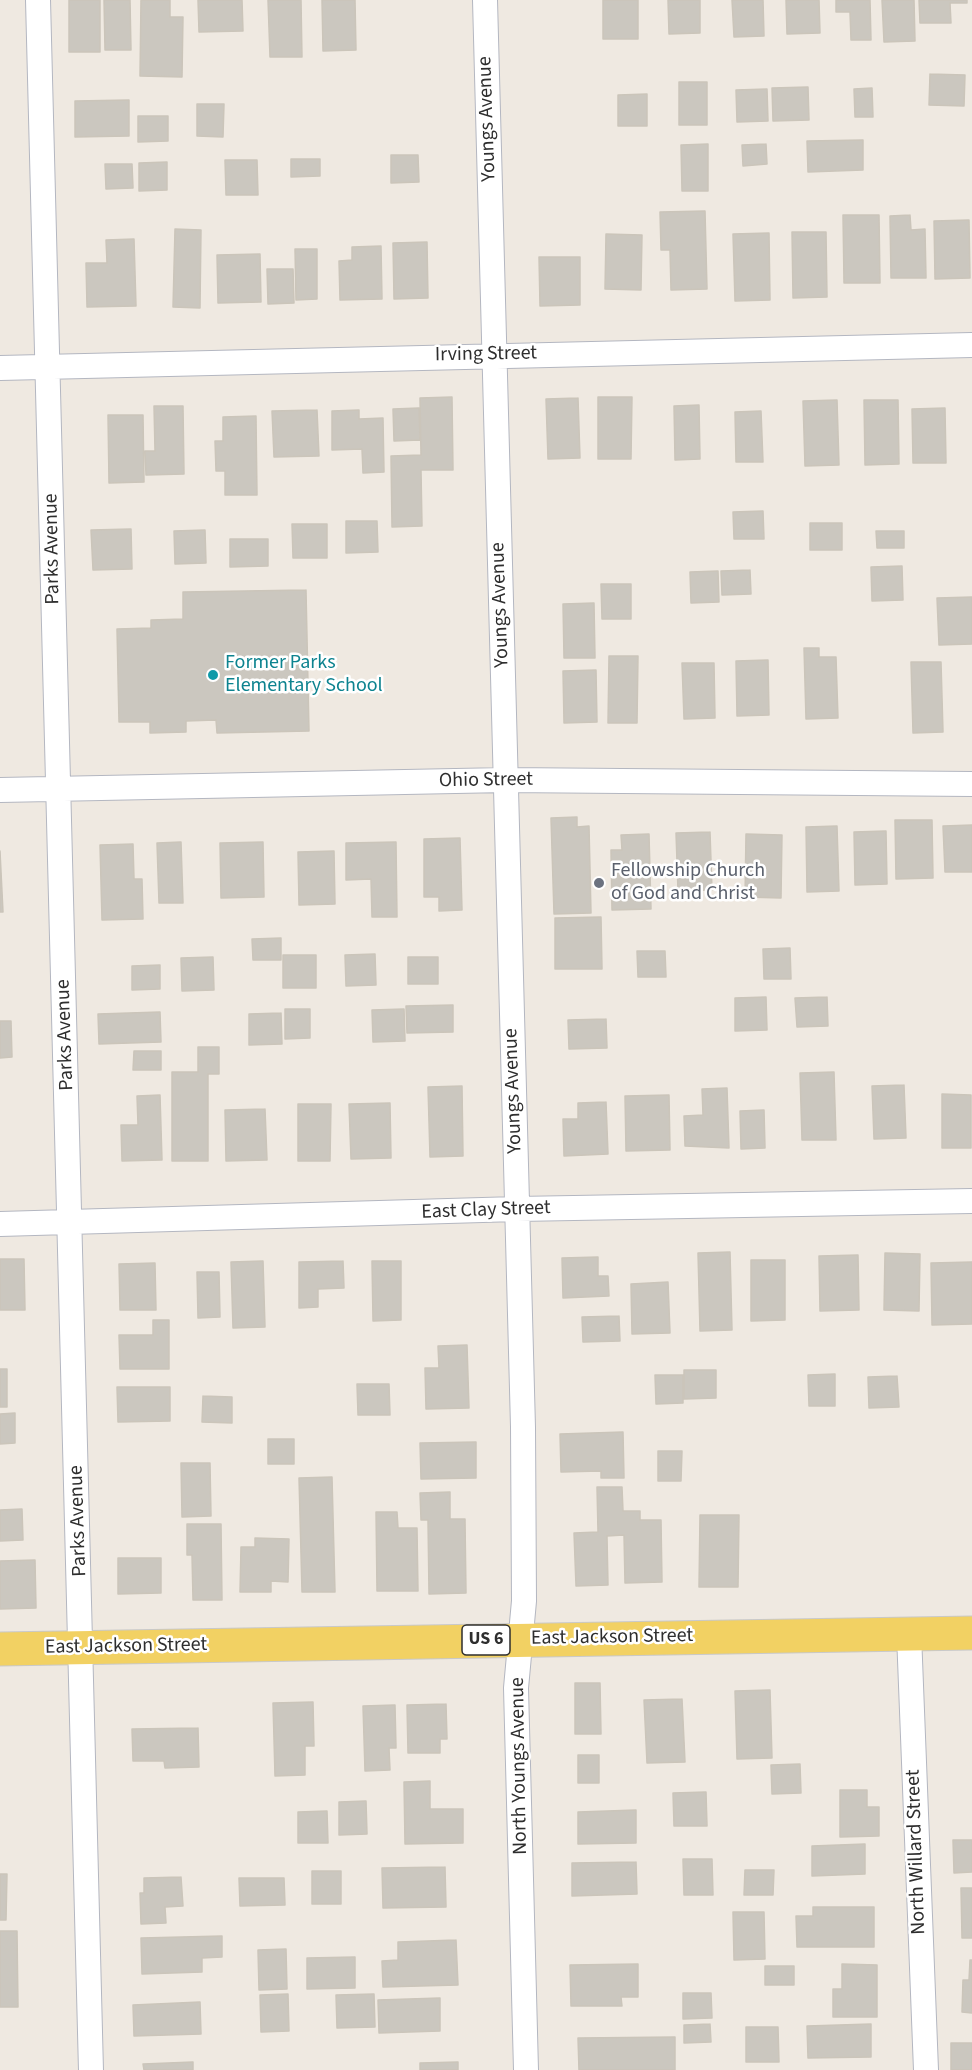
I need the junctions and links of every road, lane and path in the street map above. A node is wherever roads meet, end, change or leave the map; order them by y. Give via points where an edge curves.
1 (38, 0) edge
2 (484, 0) edge
3 (972, 345) edge
4 (494, 354) junction
5 (48, 367) junction
6 (0, 368) edge
7 (506, 780) junction
8 (972, 784) edge
9 (59, 789) junction
10 (0, 790) edge
11 (972, 1201) edge
12 (517, 1209) junction
13 (71, 1223) junction
14 (0, 1224) edge
15 (972, 1633) edge
16 (909, 1634) junction
17 (521, 1640) junction
18 (82, 1647) junction
19 (0, 1649) edge
20 (91, 2070) edge
21 (526, 2070) edge
22 (926, 2070) edge

1 - 5 street, Parks Avenue
2 - 4 street, Youngs Avenue
3 - 4 street, Irving Street
4 - 5 street, Irving Street
4 - 7 street, Youngs Avenue
5 - 6 street, Irving Street
5 - 9 street, Parks Avenue
7 - 8 street, Ohio Street
7 - 9 street, Ohio Street
7 - 12 street, Youngs Avenue
9 - 10 street, Ohio Street
9 - 13 street, Parks Avenue
11 - 12 street, East Clay Street
12 - 13 street, East Clay Street
12 - 17 street, North Youngs Avenue via 524,1439
13 - 14 street, East Clay Street
13 - 18 street, Parks Avenue
15 - 16 main road, East Jackson Street / US 6
16 - 17 main road, East Jackson Street / US 6
16 - 22 street, North Willard Street
17 - 18 main road, East Jackson Street / US 6
17 - 21 street, North Youngs Avenue via 516,1688
18 - 19 main road, East Jackson Street / US 6
18 - 20 street, Parks Avenue

